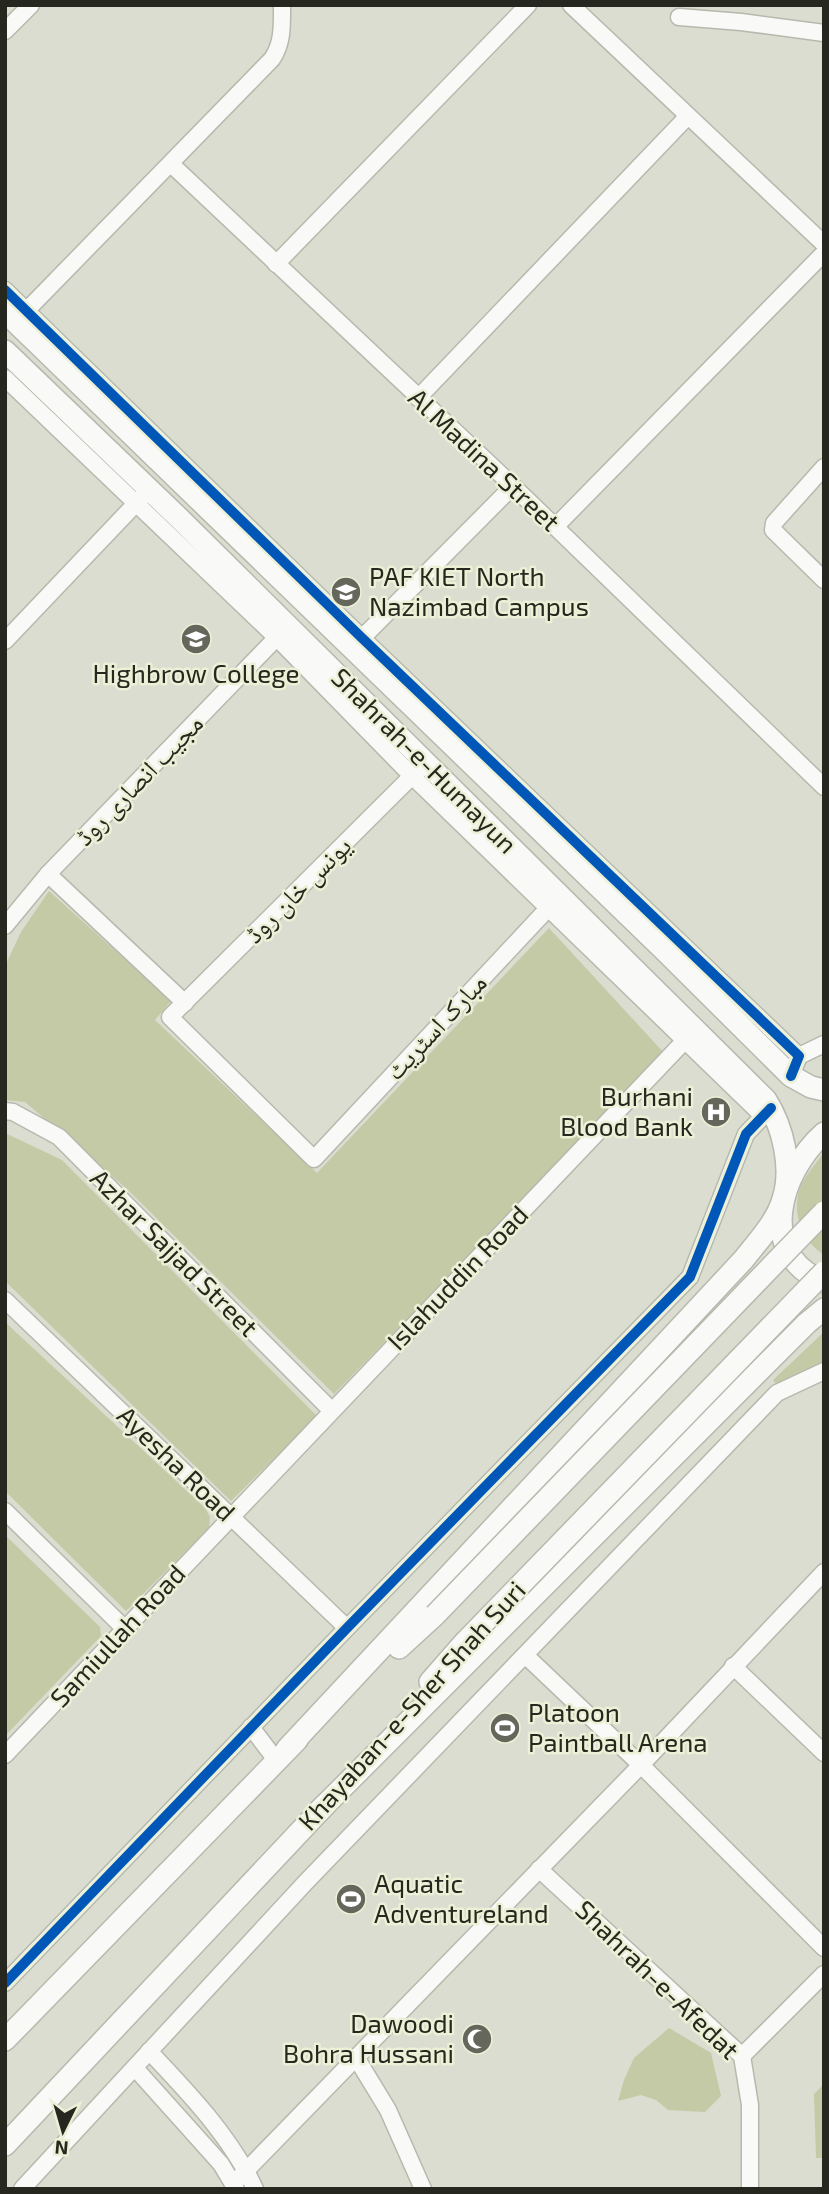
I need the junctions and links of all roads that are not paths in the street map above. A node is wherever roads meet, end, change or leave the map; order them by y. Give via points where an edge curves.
1 (31, 5) edge
2 (282, 5) edge
3 (528, 5) edge
4 (571, 5) edge
5 (679, 17) dead end
6 (5, 31) edge
7 (824, 33) edge
8 (688, 116) junction
9 (172, 164) junction
10 (823, 254) edge
11 (276, 264) junction
12 (5, 290) edge
13 (27, 310) junction
14 (5, 312) edge
15 (5, 351) edge
16 (5, 378) edge
17 (418, 398) junction
18 (824, 467) edge
19 (513, 486) junction
20 (143, 496) junction
21 (555, 527) junction
22 (824, 580) edge
23 (282, 632) junction
24 (5, 642) edge
25 (357, 643) junction
26 (419, 769) junction
27 (824, 787) edge
28 (585, 873) junction
29 (48, 874) junction
30 (553, 902) junction
31 (5, 926) edge
32 (185, 1003) junction
33 (170, 1017) joint
34 (691, 1034) junction
35 (824, 1044) edge
36 (795, 1066) junction
37 (824, 1090) edge
38 (767, 1109) junction
39 (5, 1111) edge
40 (824, 1133) edge
41 (783, 1199) junction
42 (824, 1212) edge
43 (824, 1272) edge
44 (824, 1282) edge
45 (5, 1300) edge
46 (824, 1309) edge
47 (824, 1371) edge
48 (332, 1410) junction
49 (5, 1511) edge
50 (231, 1516) junction
51 (824, 1572) edge
52 (347, 1628) junction
53 (126, 1630) junction
54 (526, 1654) junction
55 (733, 1666) junction
56 (251, 1727) junction
57 (824, 1753) edge
58 (5, 1755) edge
59 (282, 1755) junction
60 (641, 1765) junction
61 (317, 1813) junction
62 (539, 1869) junction
63 (824, 1948) edge
64 (824, 1974) edge
65 (5, 1983) edge
66 (5, 2040) edge
67 (149, 2051) junction
68 (742, 2056) junction
69 (357, 2059) junction
70 (135, 2068) junction
71 (5, 2145) edge
72 (247, 2172) junction
73 (235, 2186) edge
74 (423, 2188) edge
75 (22, 2189) edge
76 (255, 2189) edge
77 (436, 2189) edge
78 (750, 2189) edge

1 - 6 street
2 - 9 street via 281,38 272,59
3 - 11 street
4 - 8 street
5 - 7 street
8 - 10 street
8 - 17 street
9 - 11 street, Al Madina Street
9 - 13 street
10 - 21 street
11 - 17 street, Al Madina Street
12 - 13 street
13 - 25 street
14 - 25 main road, Shahrah-e-Humayun
15 - 20 main road, Shahrah-e-Humayun
16 - 20 street
17 - 19 street, Al Madina Street
18 - 22 street via 774,523 773,530
19 - 21 street, Al Madina Street
19 - 25 street
20 - 23 main road, Shahrah-e-Humayun
20 - 24 street
21 - 27 street, Al Madina Street
23 - 26 main road, Shahrah-e-Humayun
23 - 29 street, مجیب انصاری روڈ
25 - 28 main road, Shahrah-e-Humayun
25 - 36 street
26 - 30 main road, Shahrah-e-Humayun
26 - 32 street, یونس خان روڈ
28 - 30 main road
28 - 36 main road, Shahrah-e-Humayun
29 - 31 street, مجیب انصاری روڈ
29 - 32 street
30 - 33 street, مبارک اسٹریٹ via 314,1159
30 - 34 main road, Shahrah-e-Humayun
32 - 33 street, یونس خان روڈ
34 - 38 main road, Shahrah-e-Humayun
34 - 48 street, Islahuddin Road
35 - 36 street
36 - 37 main road, Shahrah-e-Humayun via 811,1087
36 - 38 main road
38 - 41 main road, Shahrah-e-Humayun via 780,1127 785,1149
38 - 52 street via 746,1134 690,1277
39 - 48 street, Azhar Sajjad Street via 59,1137
40 - 41 main road via 797,1167
41 - 44 main road, Shahrah-e-Humayun via 780,1224 784,1246 797,1266
41 - 59 main road via 744,1259
42 - 59 main road, Khayaban-e-Sher Shah Suri, bridge via 435,1615
43 - 61 main road, Khayaban-e-Sher Shah Suri, bridge via 465,1642
45 - 50 street, Ayesha Road
46 - 61 main road
47 - 54 street via 777,1393
48 - 50 street, Islahuddin Road
49 - 53 street
50 - 52 street, Ayesha Road
50 - 53 street, Samiullah Road
51 - 55 street
52 - 56 street
53 - 58 street, Samiullah Road
54 - 60 street
54 - 67 street
55 - 57 street
55 - 60 street
56 - 59 street
56 - 65 street
59 - 66 main road, Khayaban-e-Sher Shah Suri
60 - 62 street
60 - 63 street
61 - 71 main road, Khayaban-e-Sher Shah Suri
62 - 68 street, Shahrah-e-Afedat
62 - 69 street
64 - 68 street
67 - 70 street
67 - 72 street via 182,2085
68 - 78 street, Shahrah-e-Afedat via 750,2105
69 - 72 street
69 - 74 street via 388,2110
70 - 73 street via 221,2164
70 - 75 street
72 - 73 street
72 - 76 street
74 - 77 street

